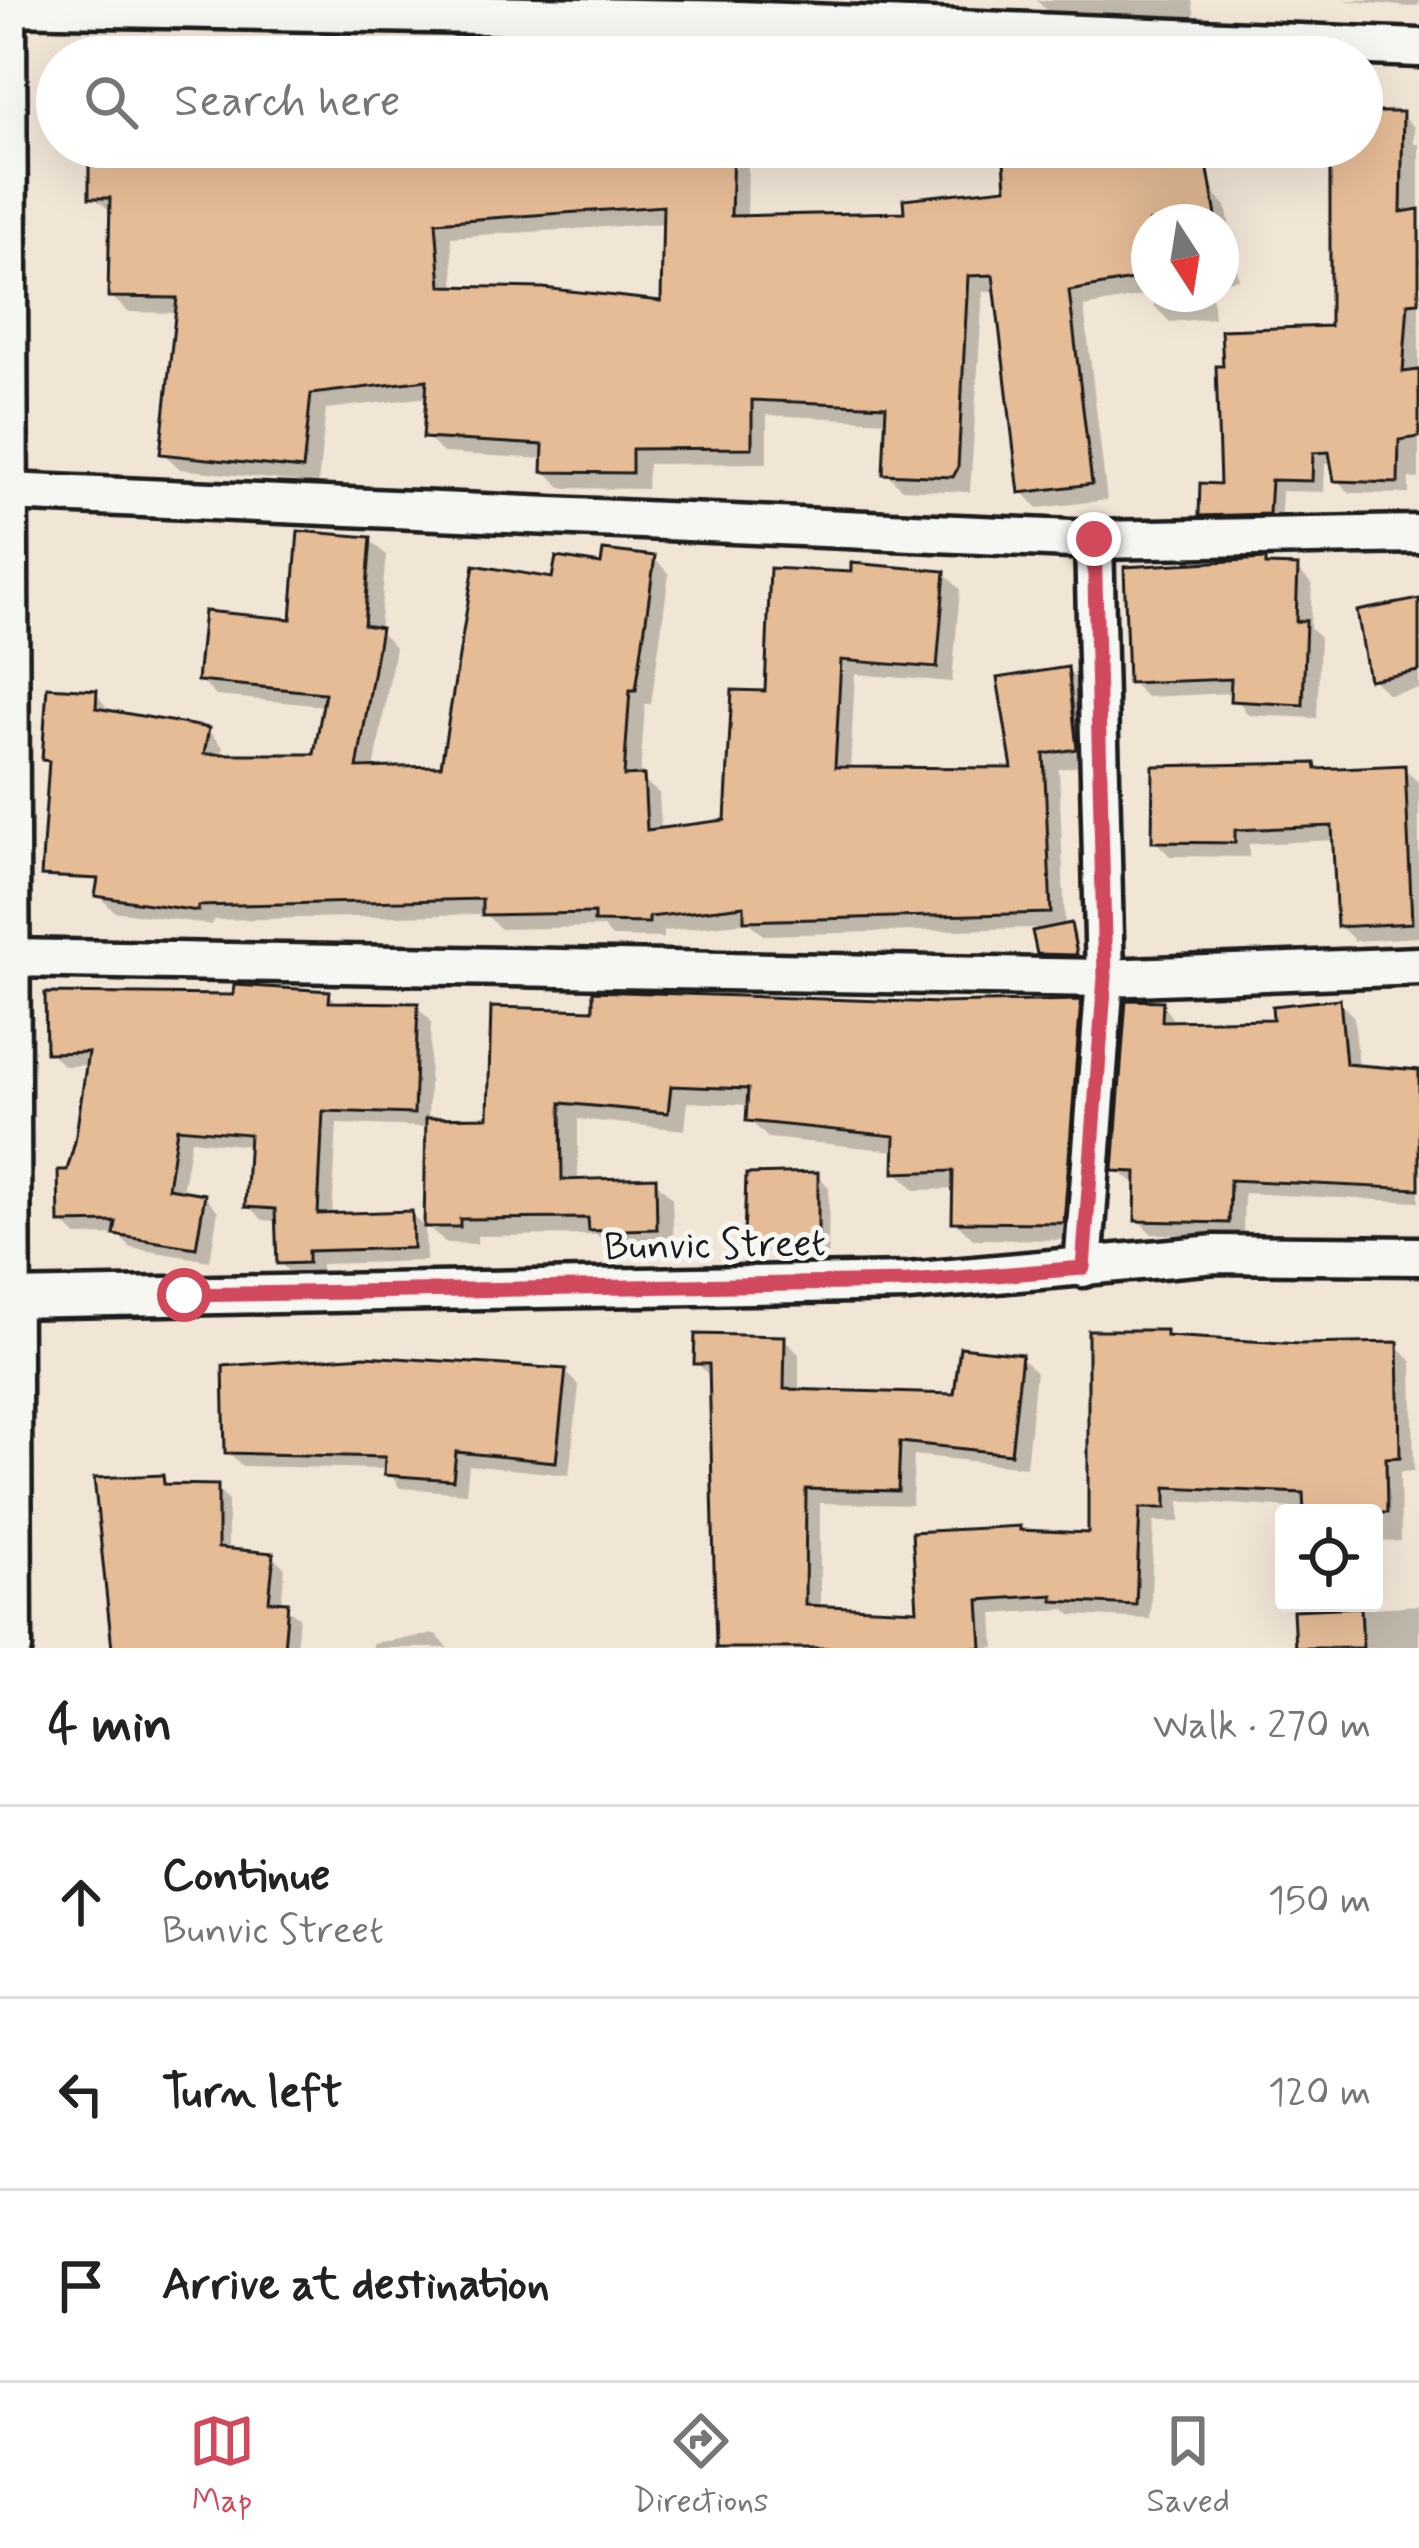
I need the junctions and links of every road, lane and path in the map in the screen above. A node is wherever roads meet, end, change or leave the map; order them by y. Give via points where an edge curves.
1 (7, 3) edge
2 (1128, 36) edge
3 (1383, 47) edge
4 (1419, 48) edge
5 (8, 492) junction
6 (1419, 534) edge
7 (1094, 539) junction
8 (10, 958) junction
9 (1419, 966) edge
10 (1105, 977) junction
11 (1419, 1256) edge
12 (1083, 1268) junction
13 (11, 1299) junction
14 (6, 1340) edge
15 (13, 1648) edge

1 - 2 street
1 - 5 street
3 - 4 street
5 - 7 street
5 - 8 street
6 - 7 street
7 - 10 street
8 - 10 street
8 - 13 street
9 - 10 street
10 - 12 street
11 - 12 street, Bunvic Street via 1216,1254
12 - 13 street, Bunvic Street via 908,1282
13 - 14 street
14 - 15 street

